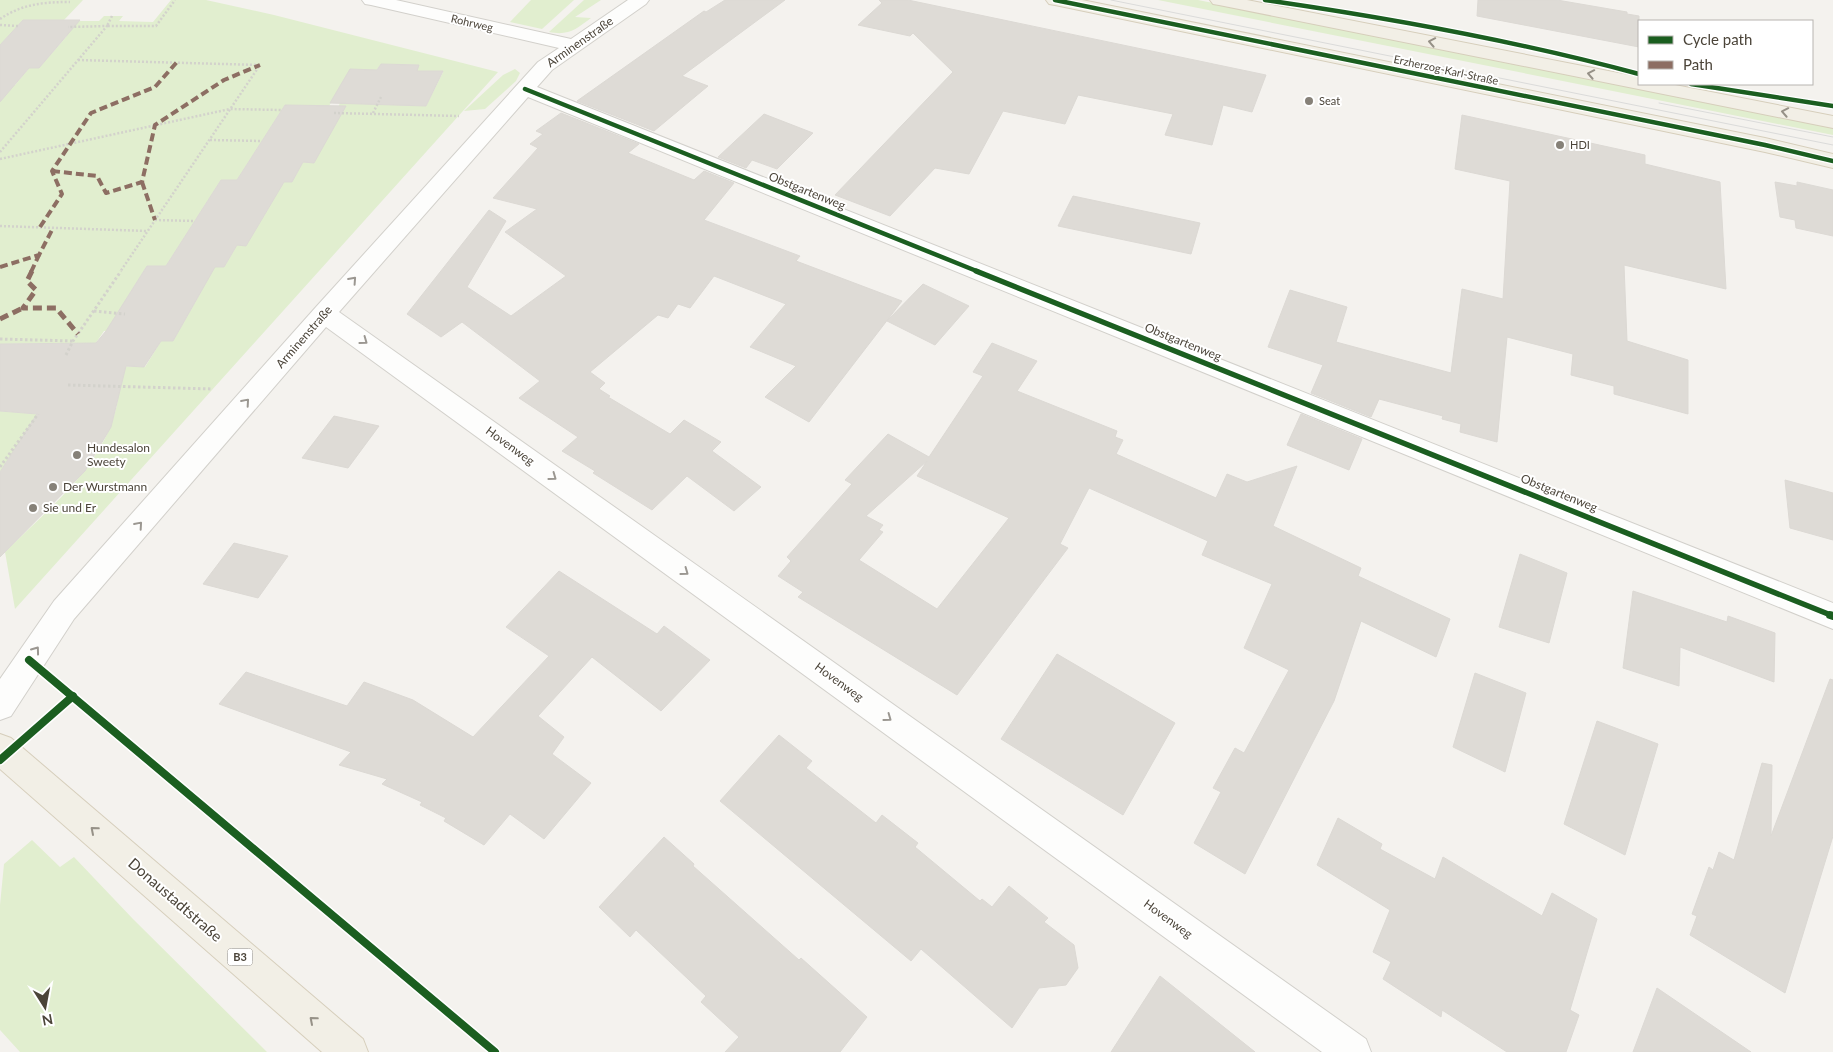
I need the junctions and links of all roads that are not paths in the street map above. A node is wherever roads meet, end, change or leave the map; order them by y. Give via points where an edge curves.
1 (371, 0) edge
2 (640, 0) edge
3 (1055, 0) edge
4 (1218, 0) edge
5 (1258, 4) edge
6 (574, 45) junction
7 (1638, 84) edge
8 (1645, 85) edge
9 (525, 89) junction
10 (1833, 122) edge
11 (1833, 162) edge
12 (324, 313) junction
13 (1833, 616) edge
14 (0, 706) edge
15 (0, 749) edge
16 (350, 1052) edge
17 (1354, 1052) edge

1 - 6 street, Rohrweg
2 - 6 street, Arminenstraße
3 - 11 main road, Erzherzog-Karl-Straße via 1765,145
4 - 5 main road, Erzherzog-Karl-Straße
7 -> 5 main road, Erzherzog-Karl-Straße
6 - 9 street, Arminenstraße via 545,66
10 -> 8 main road, Erzherzog-Karl-Straße
12 -> 9 street, Arminenstraße
9 - 13 street, Obstgartenweg
14 -> 12 street, Arminenstraße via 64,610
12 -> 17 street, Hovenweg
16 -> 15 main road, Donaustadtstraße / B3

